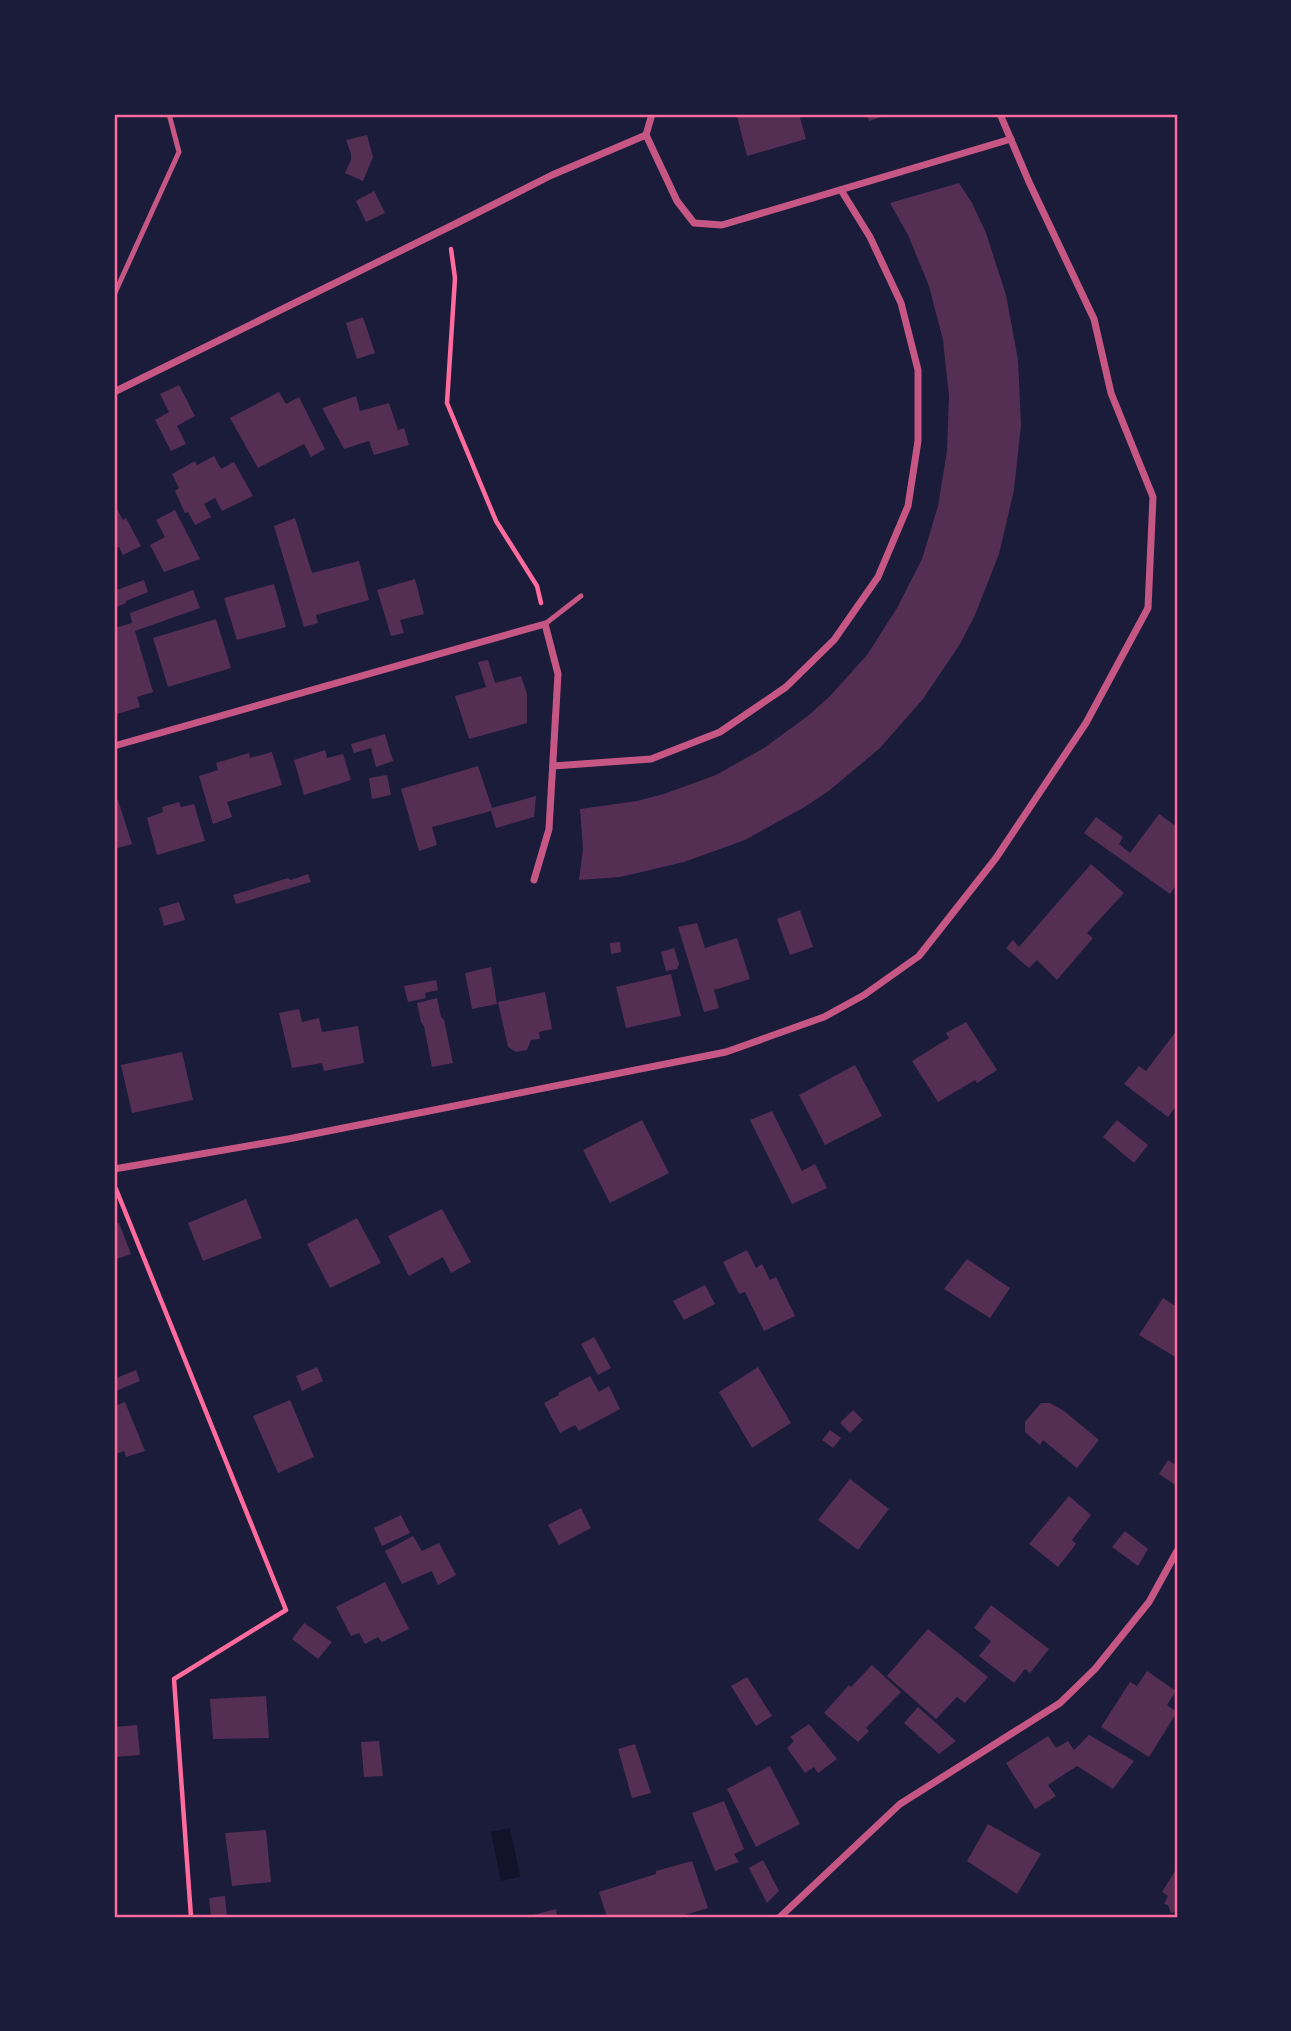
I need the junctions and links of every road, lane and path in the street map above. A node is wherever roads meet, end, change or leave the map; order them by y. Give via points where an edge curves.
1 (169, 114) edge
2 (652, 114) edge
3 (1000, 114) edge
4 (646, 135) junction
5 (1011, 139) junction
6 (841, 190) junction
7 (448, 227) junction
8 (114, 295) edge
9 (114, 392) edge
10 (581, 597) dead end
11 (545, 624) junction
12 (114, 746) edge
13 (553, 766) junction
14 (534, 880) dead end
15 (114, 1170) edge
16 (114, 1184) edge
17 (1177, 1551) edge
18 (191, 1917) edge
19 (780, 1917) edge

1 - 8 lane via 180,152
2 - 4 street
3 - 5 street
4 - 6 street via 677,201 694,223 722,225
4 - 7 street
5 - 6 street
5 - 15 street via 1094,319 1111,393 1153,497 1148,608 1086,723 996,858 919,956 824,1017 726,1052
6 - 13 street via 870,237 901,303 918,370 918,441 908,506 878,577 835,640 786,687 720,732 651,760
7 - 9 street
7 - 11 path via 455,278 447,403 496,522 537,586
10 - 11 lane
11 - 12 street
11 - 13 street via 558,674
13 - 14 street via 549,829
16 - 18 path via 286,1611 174,1679
17 - 19 street via 1149,1602 1095,1669 1060,1703 900,1804

